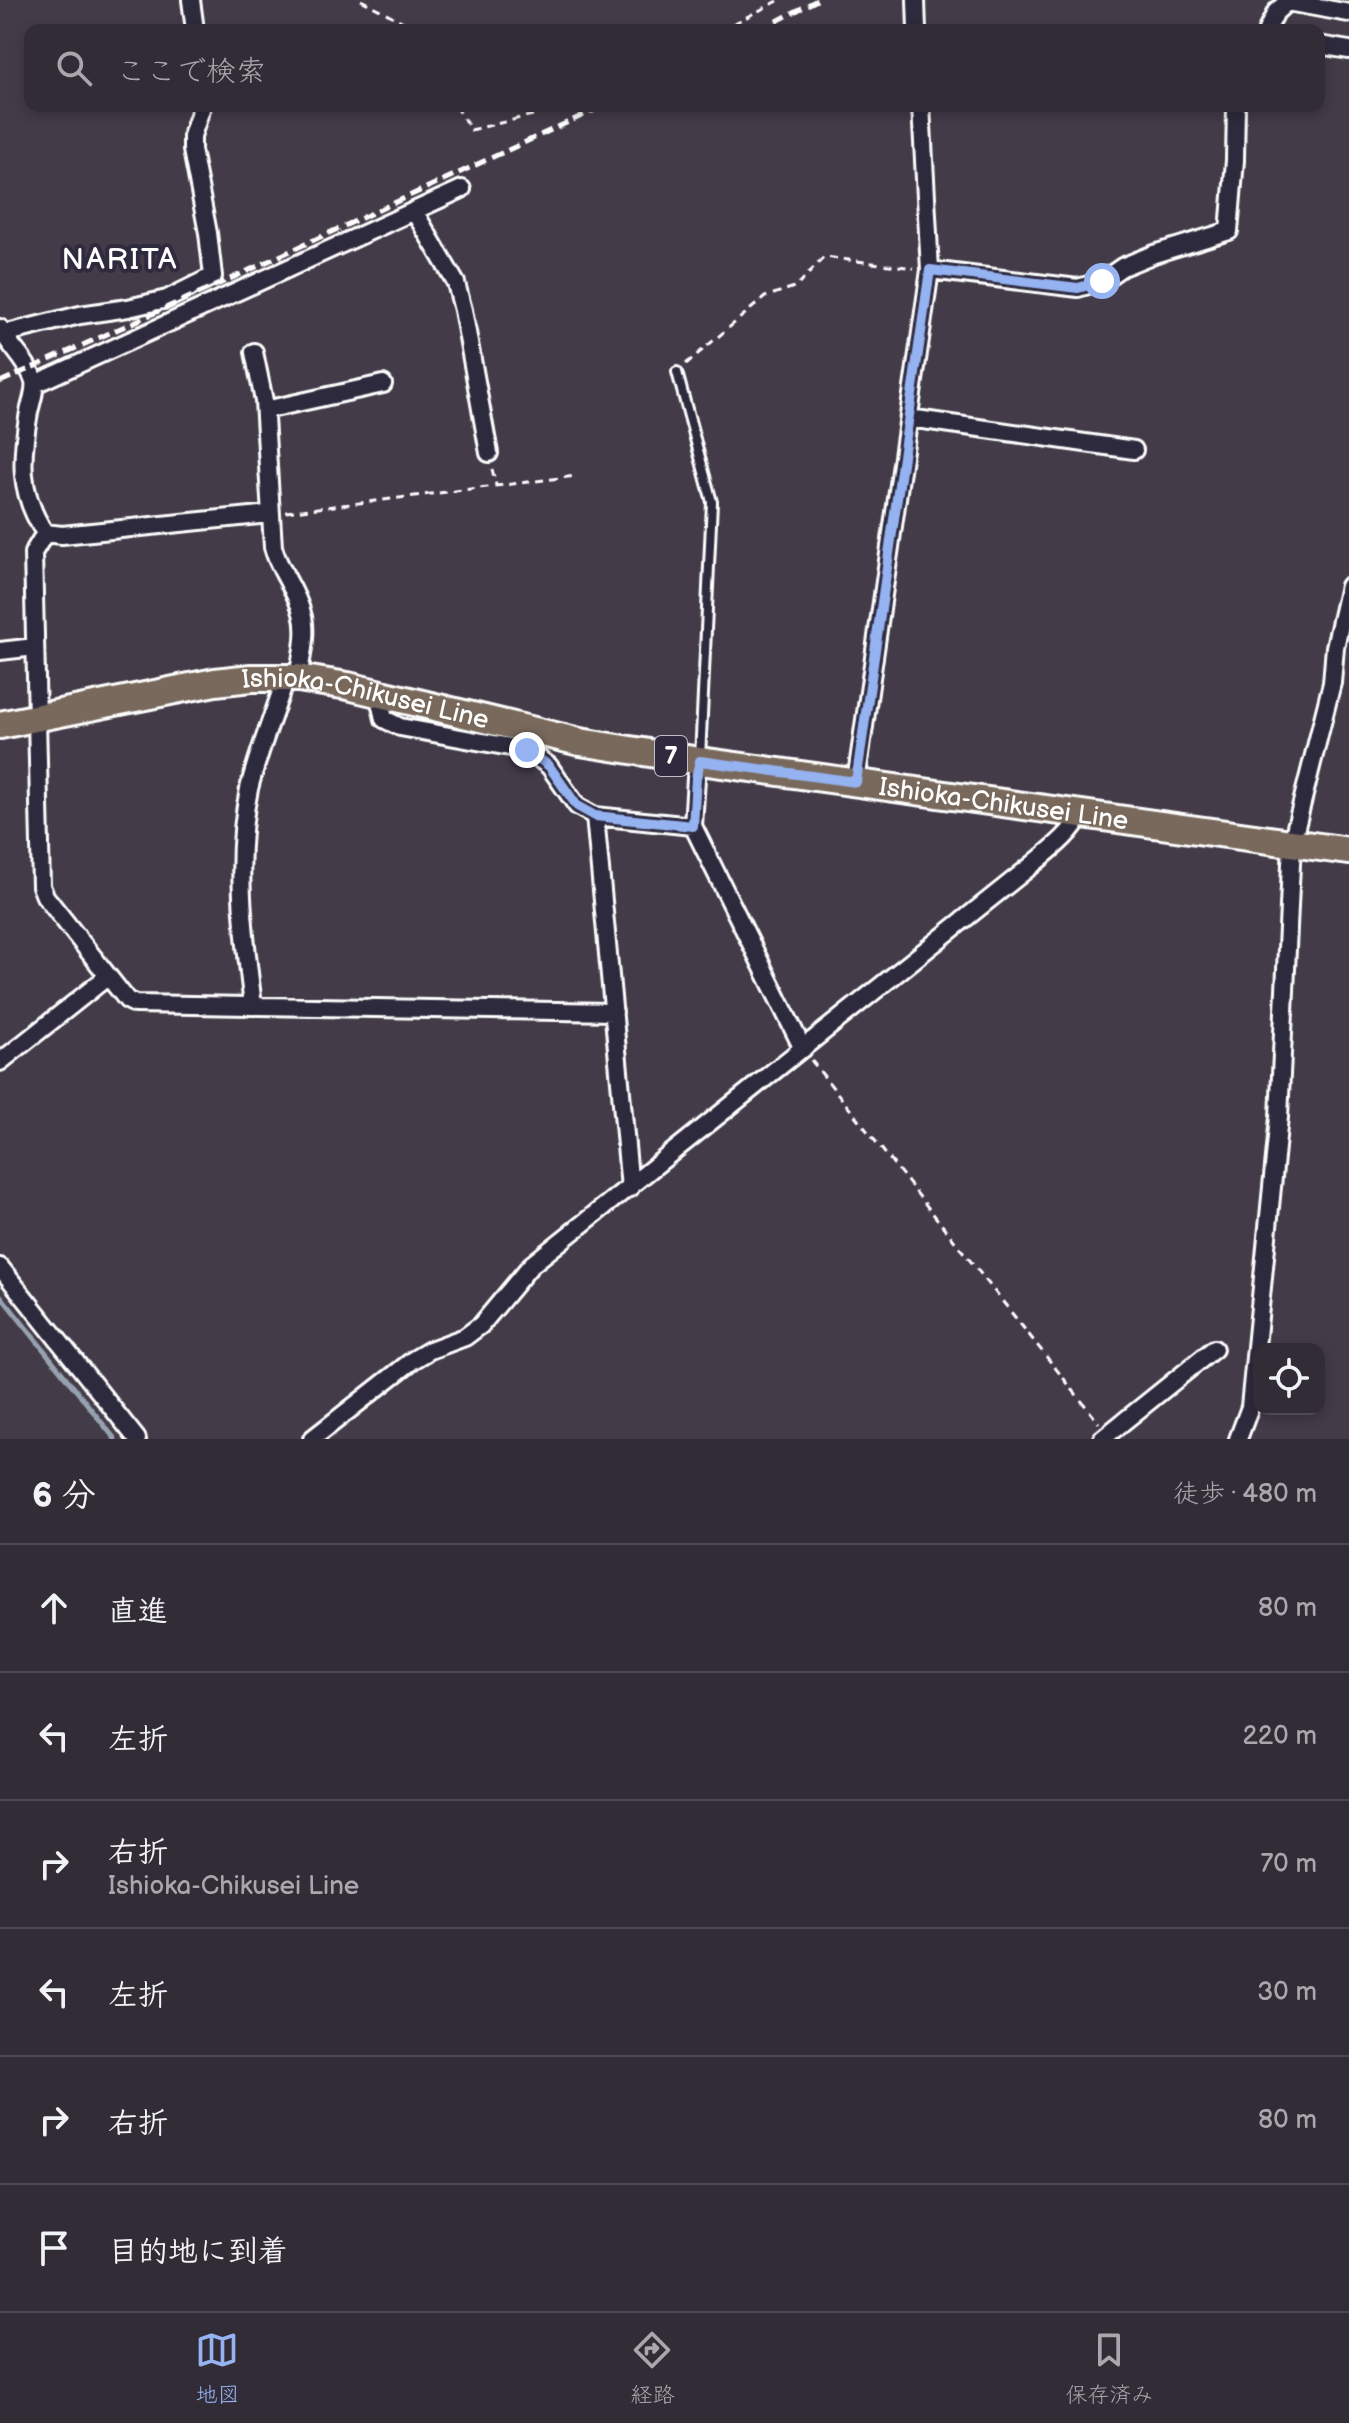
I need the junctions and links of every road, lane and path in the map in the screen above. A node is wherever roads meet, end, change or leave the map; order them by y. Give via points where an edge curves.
1 (191, 0) edge
2 (361, 0) edge
3 (780, 0) edge
4 (916, 0) edge
5 (1349, 13) edge
6 (194, 24) edge
7 (407, 24) edge
8 (733, 24) edge
9 (917, 24) edge
10 (1270, 24) edge
11 (1325, 46) edge
12 (1349, 50) edge
13 (200, 112) edge
14 (460, 112) edge
15 (545, 112) edge
16 (921, 112) edge
17 (1236, 112) edge
18 (462, 189) dead end
19 (414, 211) junction
20 (930, 270) junction
21 (2, 331) edge
22 (254, 352) dead end
23 (677, 372) joint
24 (35, 384) junction
25 (383, 384) dead end
26 (265, 410) junction
27 (909, 418) junction
28 (1134, 450) dead end
29 (489, 453) joint
30 (576, 476) dead end
31 (496, 486) junction
32 (270, 514) junction
33 (45, 533) junction
34 (1349, 586) edge
35 (35, 647) junction
36 (0, 651) edge
37 (292, 678) junction
38 (378, 693) junction
39 (38, 717) junction
40 (0, 725) edge
41 (700, 761) junction
42 (856, 782) junction
43 (1082, 813) junction
44 (595, 816) junction
45 (693, 826) junction
46 (1292, 843) junction
47 (1349, 851) edge
48 (107, 977) junction
49 (253, 1005) junction
50 (614, 1012) junction
51 (803, 1049) junction
52 (0, 1062) edge
53 (630, 1188) junction
54 (0, 1267) edge
55 (1214, 1349) dead end
56 (1105, 1437) edge
57 (137, 1439) edge
58 (312, 1439) edge
59 (1238, 1439) edge

1 - 6 street
2 - 7 path
3 - 8 path
4 - 9 street
5 - 10 street via 1287,2
11 - 12 street
13 - 21 street via 192,150 213,276 167,299
14 - 15 path via 471,130
16 - 20 street
17 - 20 street via 1229,231 1154,254 1078,288
18 - 19 street
19 - 24 street
19 - 29 street via 456,283
20 - 23 path via 824,257 797,286 765,297
20 - 27 street
21 - 24 street
22 - 26 street
23 - 41 lane via 712,502
24 - 33 street via 23,446 24,479 31,510
25 - 26 street
26 - 32 street
27 - 28 street
27 - 42 street
29 - 31 path
30 - 31 path
31 - 32 path
32 - 33 street
32 - 37 street via 277,563 305,624
33 - 35 street via 33,553
34 - 46 street via 1332,683
35 - 36 street
35 - 39 street
37 - 38 main road, Ishioka-Chikusei Line / 7
37 - 39 main road, Ishioka-Chikusei Line / 7 via 215,682
37 - 49 street via 250,788 244,826 242,913
38 - 41 main road, Ishioka-Chikusei Line / 7 via 580,742
38 - 44 street via 384,719 400,727 527,750 549,766 577,806
39 - 40 main road, Ishioka-Chikusei Line / 7
39 - 48 street via 41,886
41 - 42 main road, Ishioka-Chikusei Line / 7
41 - 45 street
42 - 43 main road, Ishioka-Chikusei Line / 7
43 - 46 main road, Ishioka-Chikusei Line / 7
43 - 51 street via 1065,837 1031,866
44 - 45 street
44 - 50 street
45 - 51 street
46 - 47 main road, Ishioka-Chikusei Line / 7
46 - 59 street via 1279,1117 1250,1407
48 - 49 street via 135,1004
48 - 52 street
49 - 50 street
50 - 53 street
51 - 53 street
51 - 56 path
53 - 58 street via 531,1265 481,1325 413,1360
54 - 57 street
55 - 56 street

